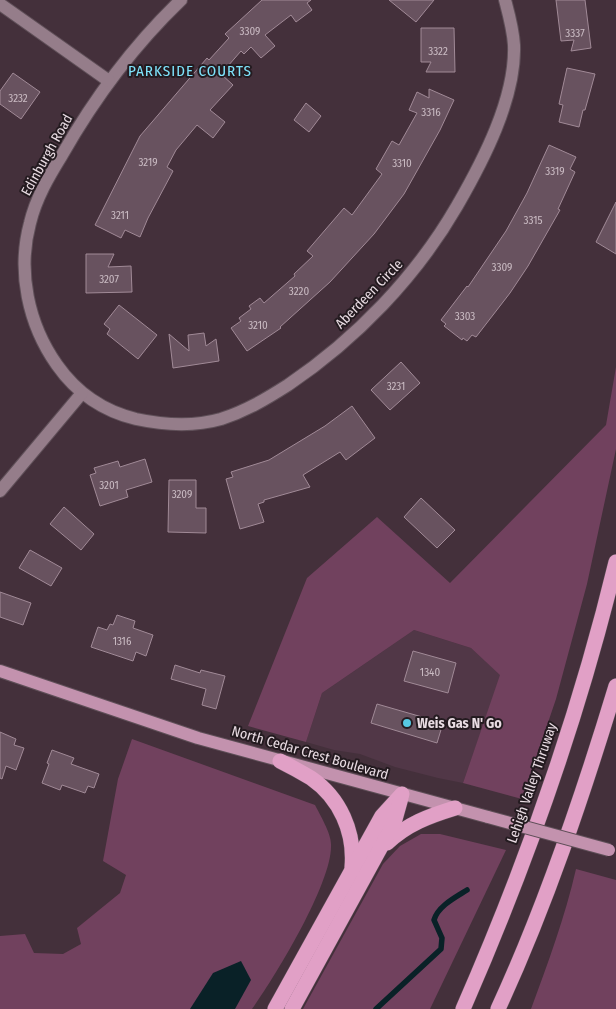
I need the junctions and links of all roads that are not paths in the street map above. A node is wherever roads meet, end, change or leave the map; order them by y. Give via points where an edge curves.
1 (181, 0) edge
2 (505, 0) edge
3 (0, 4) edge
4 (109, 82) junction
5 (82, 394) junction
6 (0, 491) edge
7 (616, 562) edge
8 (0, 671) edge
9 (616, 686) edge
10 (280, 760) junction
11 (402, 794) junction
12 (455, 808) junction
13 (612, 851) edge
14 (377, 853) junction
15 (352, 869) junction
16 (518, 966) junction
17 (275, 1009) edge
18 (292, 1009) edge
19 (463, 1009) edge
20 (498, 1009) edge
21 (503, 1009) edge

1 - 4 street, Edinburgh Road via 138,45
2 - 5 street, Aberdeen Circle via 511,18 513,71 507,97 489,143 468,187 431,246 354,334 260,403 219,420 153,423 126,416
3 - 4 street
4 - 5 street, Edinburgh Road via 74,133 37,200 26,246 24,275 35,327 48,353
5 - 6 street
7 - 19 highway, Lehigh Valley Thruway via 597,636 556,766 512,892
8 - 10 main road, North Cedar Crest Boulevard via 198,738
9 - 16 highway via 565,841
10 - 11 main road, North Cedar Crest Boulevard
10 - 15 highway via 312,779 340,809 353,844
11 - 12 main road, North Cedar Crest Boulevard
11 - 14 highway via 394,823
11 - 15 highway via 382,816
12 - 13 main road, North Cedar Crest Boulevard, bridge
12 - 14 highway via 410,825
14 - 18 highway
15 - 17 highway
16 - 20 highway
16 - 21 highway

